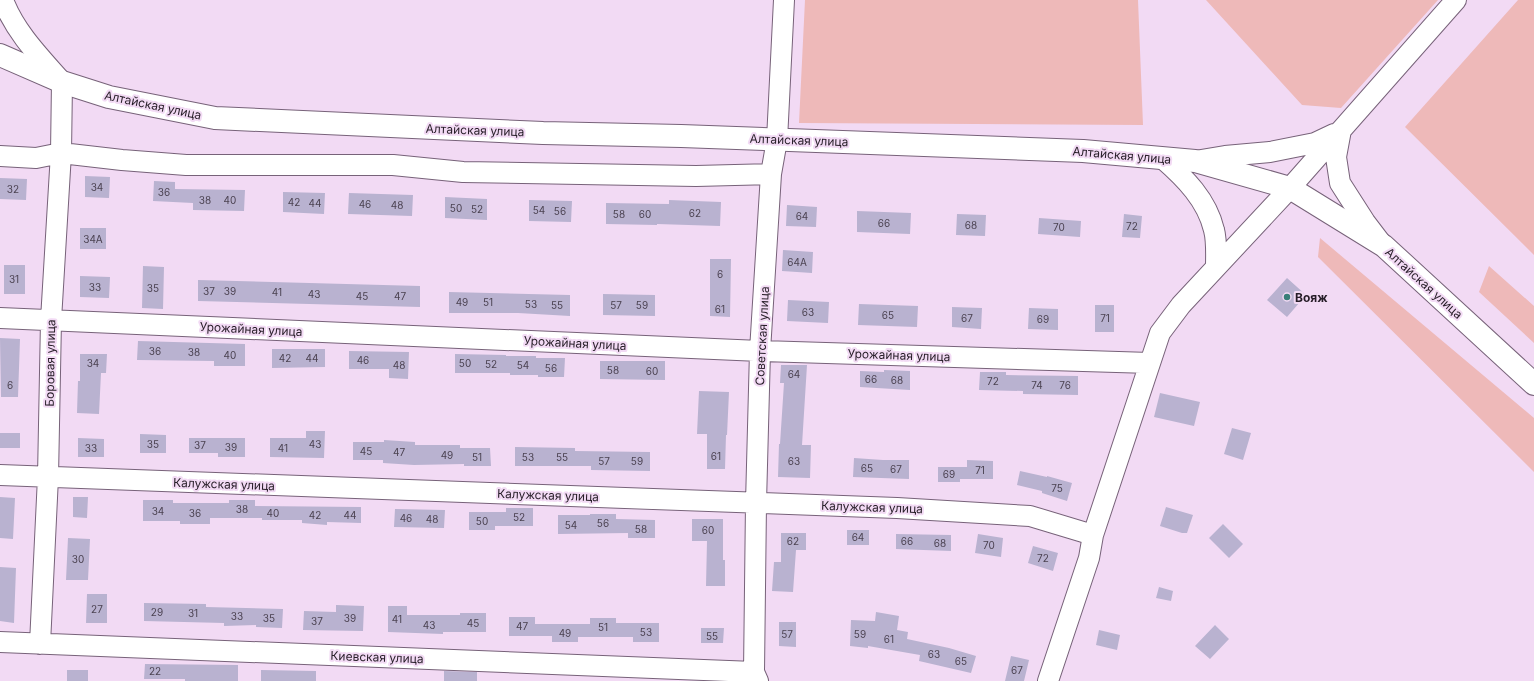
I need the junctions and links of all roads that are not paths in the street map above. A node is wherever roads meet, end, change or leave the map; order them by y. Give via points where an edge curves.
1 (3, 0) edge
2 (784, 0) edge
3 (1456, 0) edge
4 (0, 55) edge
5 (62, 82) junction
6 (1342, 130) junction
7 (777, 140) junction
8 (61, 153) junction
9 (0, 156) edge
10 (1162, 158) junction
11 (1195, 161) junction
12 (771, 174) junction
13 (1290, 188) junction
14 (1384, 246) junction
15 (1216, 267) junction
16 (0, 318) edge
17 (51, 320) junction
18 (760, 351) junction
19 (1150, 363) junction
20 (1534, 384) edge
21 (0, 475) edge
22 (48, 477) junction
23 (756, 503) junction
24 (1093, 535) junction
25 (0, 642) edge
26 (40, 644) junction
27 (756, 677) edge
28 (1048, 681) edge

1 - 5 street via 24,38
2 - 7 street, Советская улица
3 - 6 street
4 - 5 main road, Алтайская улица
5 - 7 main road, Алтайская улица via 109,97 215,118
5 - 8 street, Боровая улица
6 - 11 street via 1315,143 1270,152
6 - 13 street
6 - 14 street via 1336,157 1340,183
7 - 10 main road, Алтайская улица via 1083,151
7 - 12 street, Советская улица
8 - 9 street via 36,158
8 - 12 street via 186,165 393,165 463,172 696,176
8 - 17 street, Боровая улица
10 - 11 main road, Алтайская улица
10 - 15 street via 1184,178 1206,206 1214,231
11 - 13 main road, Алтайская улица
12 - 18 street, Советская улица
13 - 14 main road, Алтайская улица
13 - 15 street
14 - 20 main road, Алтайская улица
15 - 19 street via 1181,305 1160,333
16 - 17 street, Урожайная улица
17 - 18 street, Урожайная улица
17 - 22 street, Боровая улица
18 - 19 street, Урожайная улица
18 - 23 street, Советская улица
19 - 24 street
21 - 22 street, Калужская улица
22 - 23 street, Калужская улица
22 - 26 street, Боровая улица
23 - 24 street, Калужская улица via 1030,516
23 - 27 street, Советская улица
24 - 28 street via 1089,558
25 - 26 street, Киевская улица
26 - 27 street, Киевская улица

